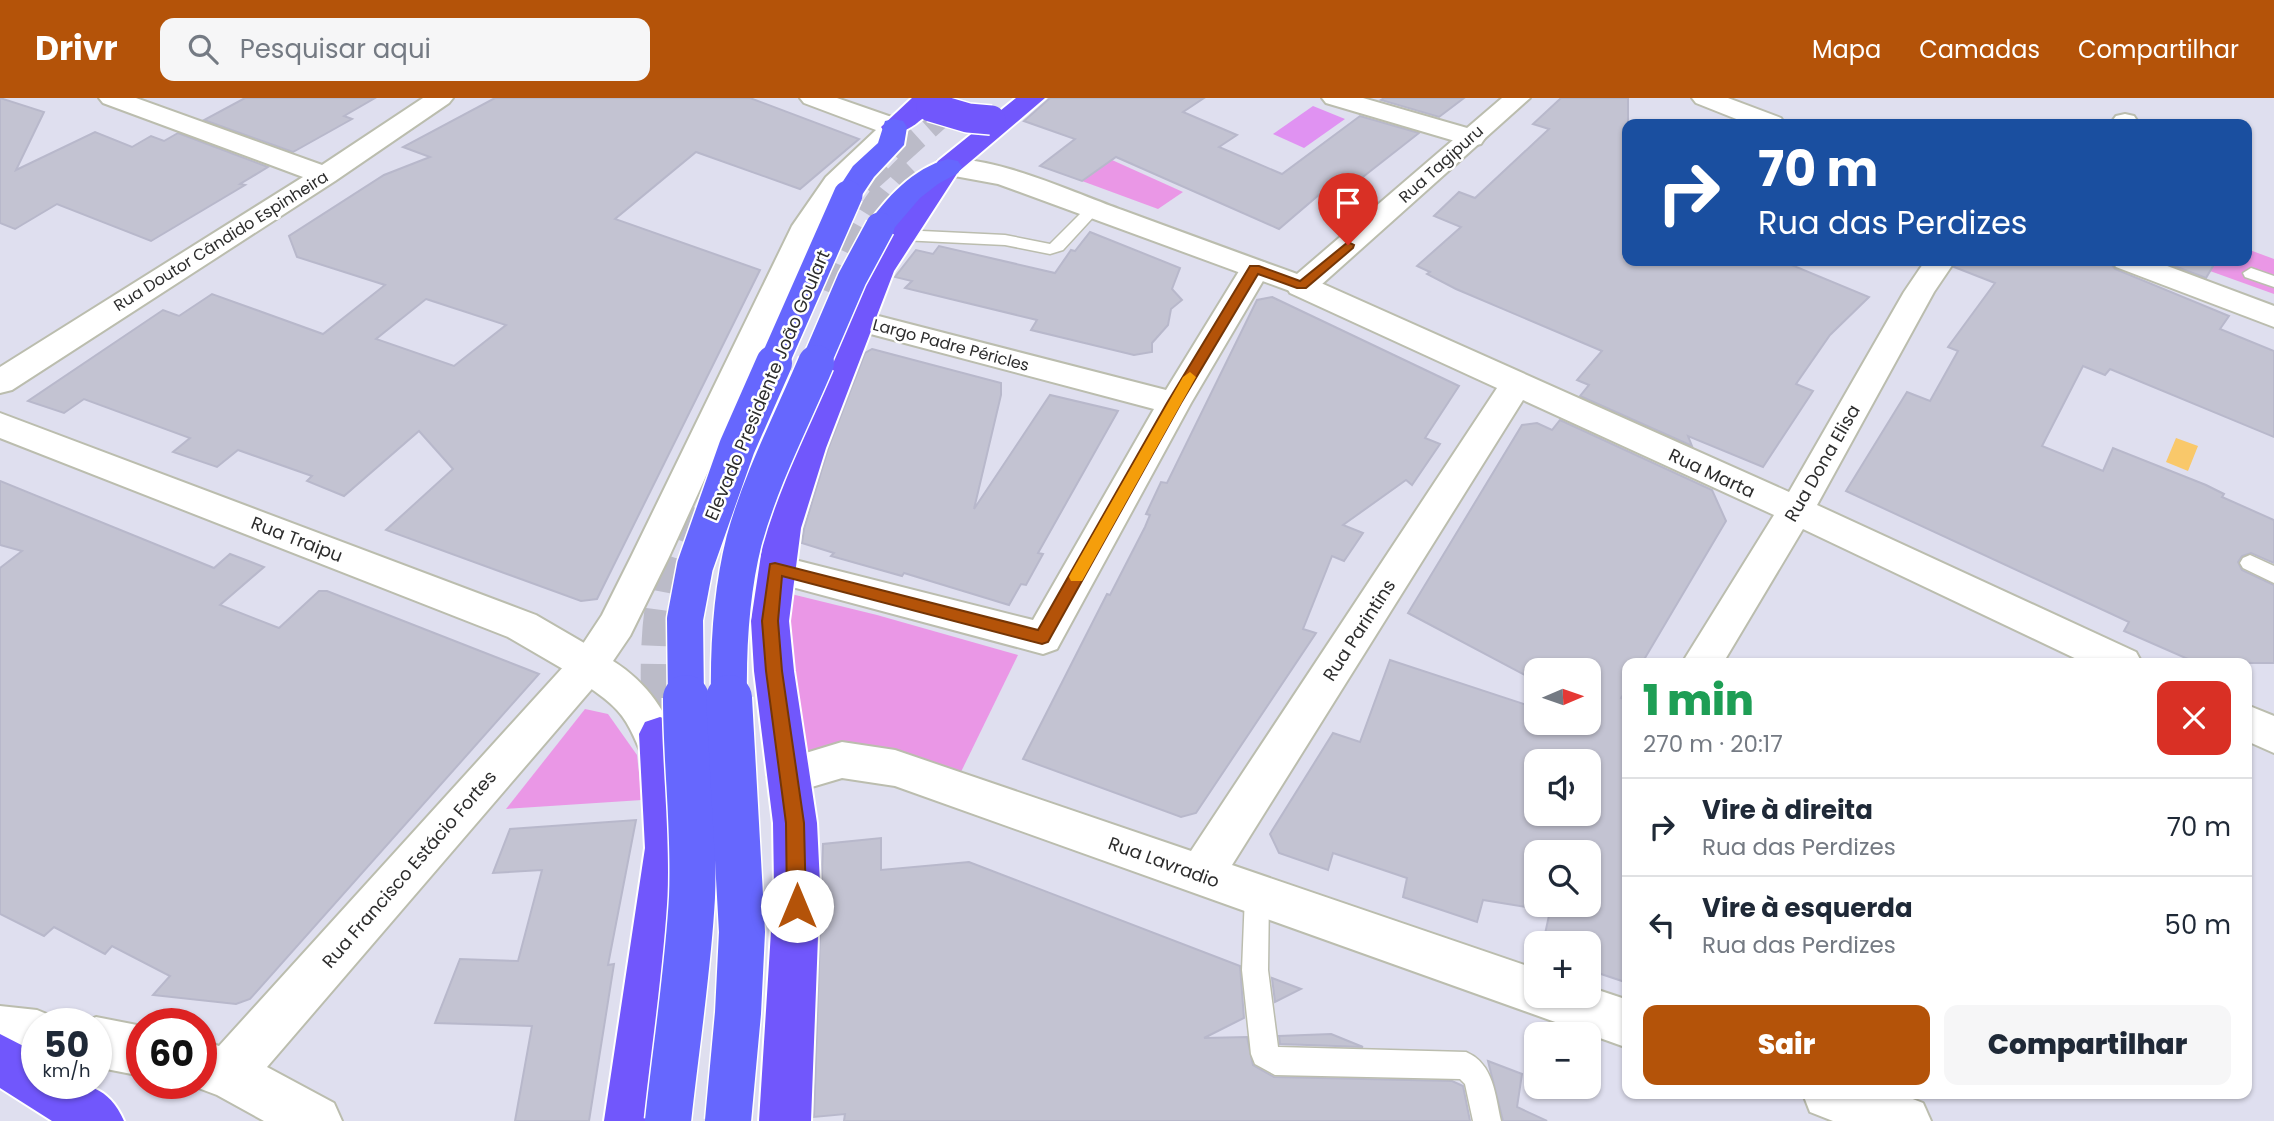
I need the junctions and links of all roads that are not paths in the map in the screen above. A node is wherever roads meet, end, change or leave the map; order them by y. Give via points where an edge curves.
1 (112, 98) edge
2 (440, 98) edge
3 (813, 98) edge
4 (1032, 98) edge
5 (1335, 98) edge
6 (1517, 98) edge
7 (1705, 98) edge
8 (927, 103) edge
9 (999, 112) edge
10 (1759, 119) edge
11 (894, 127) junction
12 (1472, 138) junction
13 (948, 167) junction
14 (325, 175) junction
15 (1093, 209) junction
16 (891, 231) junction
17 (1937, 266) edge
18 (2140, 266) edge
19 (1255, 269) junction
20 (2251, 273) dead end
21 (2274, 282) edge
22 (1301, 286) junction
23 (2274, 317) edge
24 (859, 321) junction
25 (0, 382) edge
26 (1517, 383) junction
27 (1174, 403) junction
28 (0, 425) edge
29 (1795, 510) junction
30 (2250, 564) dead end
31 (775, 569) junction
32 (2274, 575) edge
33 (1705, 658) edge
34 (2111, 658) edge
35 (744, 660) dead end
36 (589, 664) junction
37 (2252, 724) edge
38 (2274, 735) edge
39 (661, 742) joint
40 (787, 764) junction
41 (1200, 875) junction
42 (1257, 895) junction
43 (1524, 988) edge
44 (1582, 1008) edge
45 (1622, 1022) edge
46 (0, 1030) edge
47 (21, 1032) edge
48 (0, 1059) edge
49 (217, 1067) edge
50 (217, 1070) edge
51 (21, 1072) edge
52 (63, 1099) edge
53 (1842, 1099) edge
54 (98, 1121) edge
55 (316, 1121) edge
56 (630, 1121) edge
57 (668, 1121) edge
58 (728, 1121) edge
59 (785, 1121) edge
60 (1487, 1121) edge
61 (1905, 1121) edge

1 - 14 street
2 - 14 street, Rua Doutor Cândido Espinheira
3 - 11 street
4 - 9 main road, Largo Padre Péricles
5 - 12 street
6 - 12 street, Rua Tagipuru
7 - 10 street
8 - 9 main road, bridge via 968,118
8 - 11 main road
9 - 13 main road, Largo Padre Péricles
11 - 36 street, Rua Francisco Estácio Fortes via 836,183 806,226 616,625
11 - 57 highway, Elevado Presidente João Goulart, bridge via 891,145 863,172 848,195 737,447 695,566 685,620 692,898
12 - 22 street, Rua Tagipuru
13 - 15 street via 1008,178
13 - 16 main road, Largo Padre Péricles
14 - 25 street, Rua Doutor Cândido Espinheira
15 - 16 lane via 1050,249 1005,240
15 - 19 street
16 - 24 main road, Largo Padre Péricles
16 - 58 highway, Elevado Presidente João Goulart, bridge via 850,282 758,500 733,598 730,699 742,907
17 - 29 street, Rua Dona Elisa
18 - 23 street
19 - 22 street
19 - 27 street
20 - 21 lane
22 - 26 street, Rua Marta
24 - 27 street, Largo Padre Péricles
24 - 31 main road via 809,448
26 - 29 street, Rua Marta
26 - 41 street, Rua Parintins
27 - 31 street via 1042,638
28 - 36 street, Rua Traipu via 522,626
29 - 33 street, Rua Dona Elisa
29 - 34 street, Rua Marta
30 - 32 lane
31 - 40 main road via 770,621
35 - 40 main road
36 - 39 street, Rua Traipu via 634,698
36 - 49 street, Rua Francisco Estácio Fortes
37 - 38 street
39 - 56 main road via 667,848
40 - 41 street, Rua Lavradio via 842,760 895,768
40 - 59 main road via 797,884
41 - 42 street, Rua Lavradio
42 - 43 street, Rua Lavradio
42 - 60 lane via 1255,970 1265,1054 1275,1061 1466,1066 1477,1077
44 - 45 street
46 - 47 street
48 - 51 main road
50 - 55 street
52 - 54 main road
53 - 61 street

